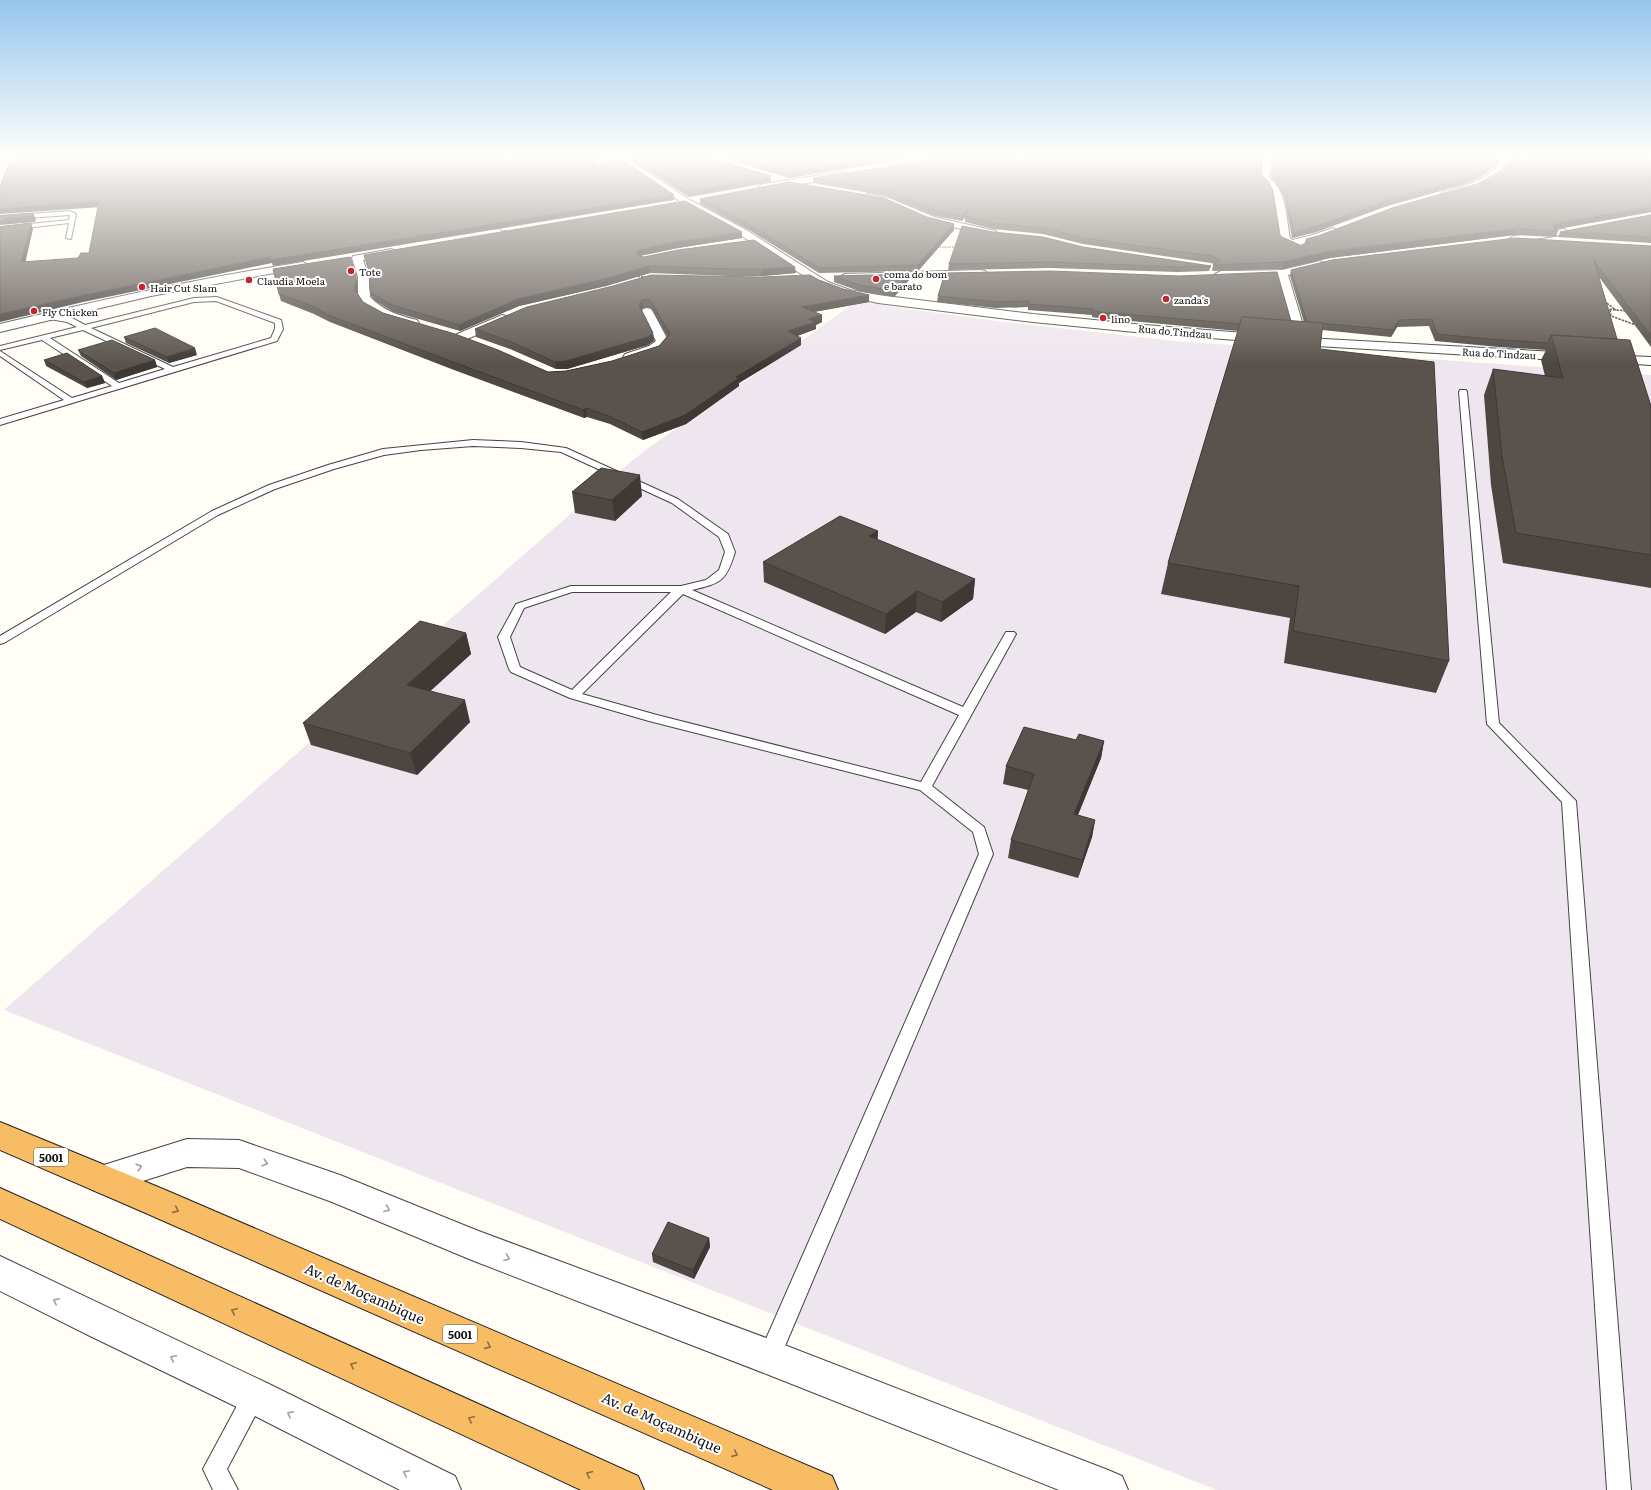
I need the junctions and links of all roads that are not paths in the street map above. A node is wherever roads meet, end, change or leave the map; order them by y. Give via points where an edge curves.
1 (42, 226) edge
2 (70, 226) edge
3 (729, 226) edge
4 (959, 226) edge
5 (1283, 226) edge
6 (1344, 228) edge
7 (0, 230) edge
8 (1573, 230) edge
9 (1001, 234) edge
10 (69, 238) dead end
11 (757, 241) junction
12 (1568, 242) edge
13 (1290, 243) junction
14 (738, 244) edge
15 (404, 250) edge
16 (314, 264) edge
17 (1214, 271) edge
18 (991, 273) edge
19 (1282, 273) junction
20 (815, 277) junction
21 (791, 278) edge
22 (647, 312) dead end
23 (510, 315) edge
24 (47, 316) junction
25 (85, 327) junction
26 (428, 327) edge
27 (0, 328) edge
28 (44, 337) junction
29 (1302, 341) junction
30 (476, 342) edge
31 (0, 348) edge
32 (0, 353) edge
33 (620, 360) edge
34 (1651, 362) edge
35 (173, 370) junction
36 (118, 386) junction
37 (1463, 392) dead end
38 (70, 400) junction
39 (0, 422) edge
40 (681, 589) junction
41 (1010, 634) dead end
42 (0, 641) edge
43 (574, 695) junction
44 (966, 713) junction
45 (925, 787) junction
46 (0, 1136) edge
47 (102, 1178) junction
48 (0, 1203) edge
49 (0, 1273) edge
50 (768, 1357) junction
51 (254, 1396) junction
52 (226, 1490) edge
53 (441, 1490) edge
54 (624, 1490) edge
55 (818, 1490) edge
56 (1108, 1490) edge
57 (1619, 1490) edge

1 - 7 lane
2 - 10 lane
3 - 11 street, Rua do Tindzau
4 - 9 street
5 - 13 street via 1285,240
6 - 13 street via 1312,239
8 - 12 street via 1510,239
11 - 14 street
11 - 20 street, Rua do Tindzau
13 - 19 street via 1330,262
15 - 26 street via 353,258 362,269 366,285 364,297 370,305 389,316
16 - 24 street via 237,276
17 - 19 street
18 - 20 street
19 - 29 street
20 - 21 street
20 - 29 street, Rua do Tindzau via 832,288 847,293 886,300 1033,318
22 - 33 street via 663,342 654,349
23 - 30 street via 455,335
24 - 25 lane via 69,320
24 - 27 street
25 - 28 lane
25 - 35 lane
25 - 35 lane via 202,299 217,299 278,322 279,329 274,339
28 - 31 lane
28 - 36 lane
29 - 34 street, Rua do Tindzau
32 - 38 lane
35 - 36 lane
36 - 38 lane
37 - 57 lane via 1493,724 1569,801
38 - 39 lane
40 - 42 lane via 710,582 724,571 730,552 724,536 675,501 563,450 473,443 383,452 272,487 215,513
40 - 43 lane
40 - 43 lane via 571,589 520,606 504,637 515,669
40 - 44 lane
41 - 44 lane
43 - 45 lane via 653,718
44 - 45 lane
45 - 50 lane via 979,830 986,854
46 - 47 highway, Av. de Moçambique / 5001
47 -> 50 street via 187,1153 239,1154 334,1188 474,1245
47 -> 55 highway, Av. de Moçambique / 5001
54 -> 48 highway
51 -> 49 street
50 - 56 street
51 - 52 lane via 214,1469
53 -> 51 street

